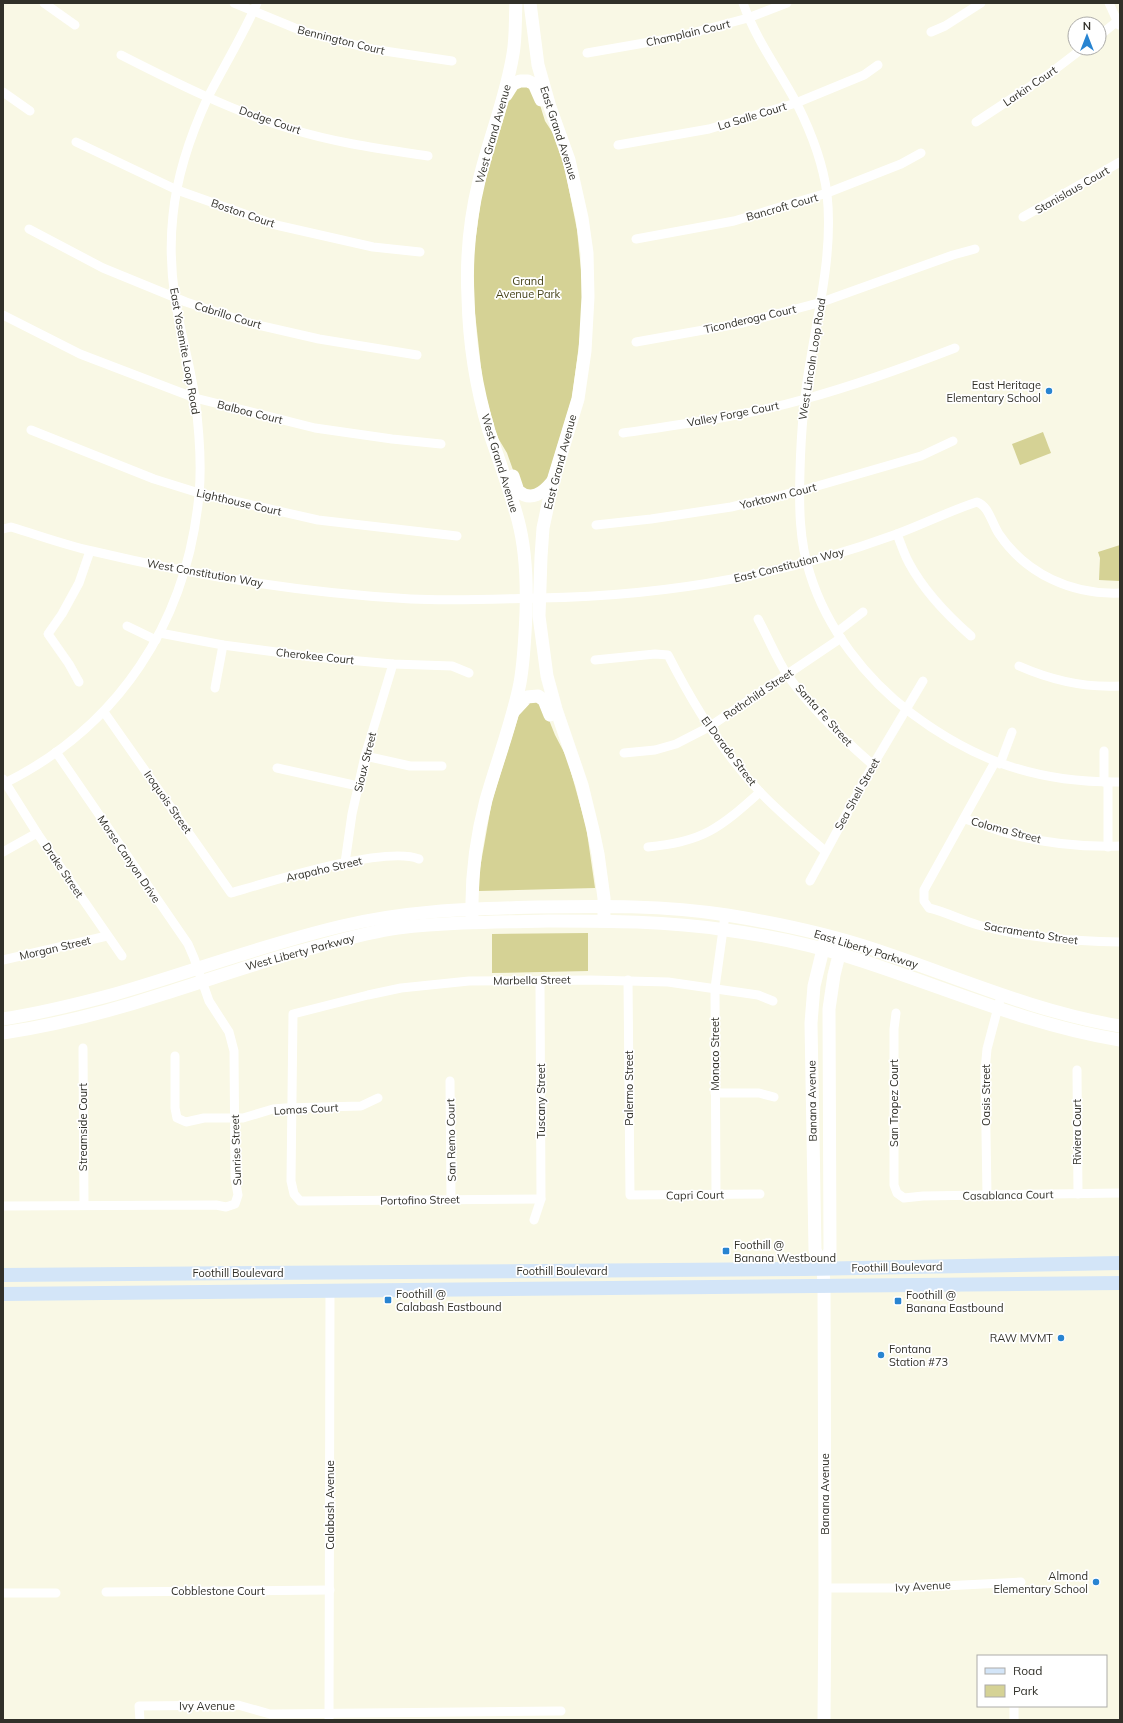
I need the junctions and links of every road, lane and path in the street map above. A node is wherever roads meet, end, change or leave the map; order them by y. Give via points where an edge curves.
1 (44, 3) edge
2 (234, 3) edge
3 (516, 3) edge
4 (530, 3) edge
5 (744, 3) edge
6 (787, 3) edge
7 (981, 3) edge
8 (1109, 3) edge
9 (255, 7) edge
10 (748, 18) junction
11 (1119, 23) edge
12 (75, 25) dead end
13 (1107, 31) edge
14 (931, 32) dead end
15 (587, 54) dead end
16 (121, 55) dead end
17 (1073, 56) edge
18 (452, 61) dead end
19 (878, 65) dead end
20 (3, 92) edge
21 (504, 97) junction
22 (208, 98) junction
23 (796, 103) junction
24 (30, 111) dead end
25 (555, 120) junction
26 (976, 122) dead end
27 (76, 142) dead end
28 (618, 145) dead end
29 (922, 153) dead end
30 (428, 156) dead end
31 (1120, 162) edge
32 (177, 190) junction
33 (827, 193) junction
34 (1024, 217) dead end
35 (30, 229) dead end
36 (636, 240) dead end
37 (975, 249) dead end
38 (420, 252) dead end
39 (175, 299) junction
40 (822, 302) junction
41 (3, 314) edge
42 (636, 342) dead end
43 (955, 348) dead end
44 (417, 355) dead end
45 (195, 398) junction
46 (804, 399) junction
47 (31, 430) dead end
48 (623, 434) dead end
49 (953, 441) dead end
50 (441, 444) dead end
51 (499, 459) junction
52 (553, 481) junction
53 (800, 491) junction
54 (199, 493) junction
55 (596, 525) dead end
56 (3, 529) edge
57 (897, 534) junction
58 (457, 536) dead end
59 (90, 551) junction
60 (806, 562) junction
61 (185, 571) junction
62 (1120, 593) edge
63 (539, 598) junction
64 (412, 599) joint
65 (526, 599) junction
66 (863, 612) dead end
67 (758, 618) dead end
68 (127, 626) dead end
69 (839, 635) junction
70 (971, 636) dead end
71 (158, 637) junction
72 (223, 645) junction
73 (595, 660) dead end
74 (393, 664) junction
75 (1019, 666) dead end
76 (469, 673) dead end
77 (787, 674) junction
78 (923, 681) dead end
79 (79, 682) dead end
80 (1120, 686) edge
81 (215, 688) dead end
82 (906, 709) junction
83 (513, 711) junction
84 (104, 712) junction
85 (708, 727) junction
86 (562, 730) junction
87 (1012, 732) dead end
88 (1104, 751) dead end
89 (56, 752) junction
90 (624, 753) dead end
91 (365, 756) junction
92 (997, 763) junction
93 (872, 765) junction
94 (442, 766) dead end
95 (276, 768) dead end
96 (4, 782) edge
97 (1106, 782) junction
98 (1120, 782) edge
99 (358, 786) junction
100 (760, 792) junction
101 (965, 819) junction
102 (37, 833) junction
103 (1120, 846) edge
104 (648, 847) dead end
105 (1108, 847) junction
106 (825, 851) junction
107 (3, 852) edge
108 (419, 859) dead end
109 (345, 863) junction
110 (810, 881) dead end
111 (231, 893) joint
112 (604, 906) junction
113 (472, 908) junction
114 (725, 915) junction
115 (604, 921) junction
116 (472, 923) junction
117 (723, 929) junction
118 (826, 935) junction
119 (107, 936) junction
120 (843, 940) junction
121 (1120, 942) edge
122 (822, 949) junction
123 (839, 954) junction
124 (122, 956) dead end
125 (3, 960) edge
126 (198, 967) junction
127 (628, 980) junction
128 (202, 981) junction
129 (540, 981) junction
130 (714, 988) junction
131 (1001, 996) junction
132 (774, 1001) dead end
133 (997, 1009) junction
134 (896, 1013) dead end
135 (3, 1019) edge
136 (1120, 1026) edge
137 (3, 1033) edge
138 (1120, 1040) edge
139 (83, 1048) dead end
140 (175, 1056) dead end
141 (1077, 1070) dead end
142 (450, 1081) dead end
143 (715, 1093) junction
144 (774, 1097) dead end
145 (378, 1098) dead end
146 (293, 1108) junction
147 (234, 1118) junction
148 (897, 1192) joint
149 (1120, 1193) edge
150 (760, 1194) dead end
151 (1078, 1194) junction
152 (630, 1195) joint
153 (716, 1195) junction
154 (987, 1195) junction
155 (541, 1199) junction
156 (451, 1200) junction
157 (84, 1205) junction
158 (3, 1206) edge
159 (534, 1220) dead end
160 (1120, 1264) edge
161 (823, 1268) junction
162 (3, 1275) edge
163 (1120, 1283) edge
164 (824, 1286) junction
165 (330, 1290) junction
166 (3, 1294) edge
167 (1021, 1582) dead end
168 (825, 1588) junction
169 (330, 1590) junction
170 (106, 1592) dead end
171 (3, 1593) edge
172 (56, 1593) dead end
173 (1014, 1707) edge
174 (561, 1711) dead end
175 (329, 1717) edge
176 (140, 1720) edge
177 (824, 1720) edge
178 (1014, 1720) edge

1 - 12 street
2 - 9 street, Bennington Court
3 - 21 street, West Grand Avenue via 514,53
4 - 25 street, East Grand Avenue via 538,65
5 - 10 street, West Lincoln Loop Road
6 - 10 street, Champlain Court
7 - 14 street
8 - 11 street
9 - 18 street, Bennington Court via 302,31 371,49
9 - 22 street, East Yosemite Loop Road
10 - 15 street, Champlain Court via 673,38
10 - 23 street, West Lincoln Loop Road
11 - 13 street
16 - 22 street, Dodge Court
17 - 26 street, Larkin Court
19 - 23 street, La Salle Court via 864,75
20 - 24 street
21 - 25 street via 516,82 531,82 545,110
21 - 51 street, West Grand Avenue via 478,183 468,278 473,355 482,403
22 - 30 street, Dodge Court via 291,129 366,147
22 - 32 street, East Yosemite Loop Road via 188,143
23 - 28 street, La Salle Court via 709,129
23 - 33 street, West Lincoln Loop Road via 810,132
25 - 52 street, East Grand Avenue via 569,160 582,218 587,253 588,297 586,351 578,399
27 - 32 street, Boston Court
29 - 33 street, Bancroft Court
31 - 34 street, Stanislaus Court
32 - 38 street, Boston Court via 276,225 372,247
32 - 39 street, East Yosemite Loop Road via 171,243
33 - 36 street, Bancroft Court via 734,221
33 - 40 street, West Lincoln Loop Road via 827,248
35 - 39 street, Cabrillo Court via 103,268
37 - 40 street, Ticonderoga Court
39 - 44 street, Cabrillo Court via 249,323 319,340
39 - 45 street, East Yosemite Loop Road
40 - 42 street, Ticonderoga Court via 743,323
40 - 46 street, West Lincoln Loop Road
41 - 45 street, Balboa Court via 80,354
43 - 46 street, Valley Forge Court via 886,374
45 - 50 street, Balboa Court via 315,428
45 - 54 street, East Yosemite Loop Road via 200,450
46 - 48 street, Valley Forge Court via 711,420
46 - 53 street, West Lincoln Loop Road
47 - 54 street, Lighthouse Court via 154,479
49 - 53 street, Yorktown Court via 921,456
51 - 52 street via 510,471 518,491 524,495 531,496 544,492
51 - 65 street, West Grand Avenue via 522,536
52 - 63 street, East Grand Avenue via 543,528
53 - 55 street, Yorktown Court via 731,507
53 - 60 street, West Lincoln Loop Road
54 - 58 street, Lighthouse Court via 318,520
54 - 61 street, East Yosemite Loop Road via 193,539
56 - 59 street, West Constitution Way via 11,527
57 - 60 street, East Constitution Way
57 - 62 street, East Constitution Way via 977,502 986,508 998,534 1007,546 1041,574 1080,590
57 - 70 street via 909,563 930,594 952,620
59 - 61 street, West Constitution Way
59 - 79 street via 79,583 48,634
60 - 63 street, East Constitution Way via 733,579 656,590
60 - 69 street, West Lincoln Loop Road via 814,585
61 - 64 street, West Constitution Way via 282,587
61 - 71 street, East Yosemite Loop Road
63 - 65 street, East Constitution Way
63 - 86 street, East Grand Avenue via 547,676
64 - 65 street, East Constitution Way
65 - 83 street, West Grand Avenue via 524,655
66 - 69 street, Rothchild Street
67 - 77 street, Santa Fe Street
68 - 71 street, Cherokee Court
69 - 77 street, Rothchild Street
69 - 82 street, West Lincoln Loop Road via 882,688
71 - 72 street, Cherokee Court
71 - 84 street, East Yosemite Loop Road via 133,677
72 - 74 street, Cherokee Court
72 - 81 street
73 - 85 street, El Dorado Street via 668,655
74 - 76 street, Cherokee Court via 452,666
74 - 91 street, Sioux Street
75 - 80 street via 1060,680 1094,686
77 - 85 street, Rothchild Street
77 - 93 street, Santa Fe Street via 841,736
78 - 82 street, Sea Shell Street
82 - 92 street, West Lincoln Loop Road via 949,739
82 - 93 street, Sea Shell Street
83 - 86 street via 527,697 538,696 544,700 554,723
83 - 113 street, West Grand Avenue via 482,820 474,866
84 - 89 street, East Yosemite Loop Road
84 - 111 street, Iroquois Street
85 - 90 street, Rothchild Street via 676,744 655,750
85 - 100 street, El Dorado Street
86 - 112 street, East Grand Avenue via 588,806 598,854
87 - 92 street
88 - 97 street
89 - 96 street, East Yosemite Loop Road
89 - 126 street, Morse Canyon Drive via 188,944
91 - 94 street via 410,766
91 - 99 street, Sioux Street
92 - 97 street, West Lincoln Loop Road via 1055,778
92 - 101 street
93 - 106 street, Sea Shell Street
95 - 99 street
96 - 102 street, Drake Street
97 - 98 street, West Lincoln Loop Road
97 - 105 street
99 - 109 street, Sioux Street
100 - 104 street via 729,820 711,831 690,840
100 - 106 street, El Dorado Street
101 - 105 street, Coloma Street via 1017,836 1053,843
101 - 121 street, Sacramento Street via 924,890 924,901 929,908 1011,932 1087,941
102 - 107 street
102 - 119 street, Drake Street
103 - 105 street, Coloma Street
106 - 110 street, Sea Shell Street
108 - 109 street, Arapaho Street via 402,855
109 - 111 street, Arapaho Street
112 - 113 street, West Liberty Parkway
112 - 114 street, East Liberty Parkway
112 - 115 street, East Grand Avenue
113 - 116 street, West Grand Avenue
113 - 126 street, West Liberty Parkway via 418,912 344,926
114 - 117 street, Monaco Street
114 - 118 street, East Liberty Parkway
115 - 116 street, West Liberty Parkway
115 - 117 street, East Liberty Parkway via 681,924
116 - 128 street, West Liberty Parkway via 436,924 364,935 286,955
117 - 122 street, East Liberty Parkway
117 - 130 street, Monaco Street
118 - 120 street, East Liberty Parkway
118 - 122 street, Banana Avenue
119 - 124 street, Drake Street
119 - 125 street, Morgan Street
120 - 123 street, Banana Avenue
120 - 131 street, East Liberty Parkway
122 - 123 street, East Liberty Parkway
122 - 161 street, Banana Avenue via 810,1023 815,1250
123 - 133 street, East Liberty Parkway via 920,980
123 - 161 street, Banana Avenue via 829,1009 830,1250
126 - 128 street, Sunrise Street
126 - 135 street, West Liberty Parkway via 90,1001
127 - 129 street, Marbella Street
127 - 130 street, Marbella Street
127 - 152 street, Palermo Street
128 - 137 street, West Liberty Parkway via 89,1016
128 - 147 street, Sunrise Street via 209,1001 229,1032 234,1051
129 - 146 street, Marbella Street via 469,981 435,984 368,995 293,1014
129 - 155 street, Tuscany Street
130 - 132 street, Marbella Street via 758,995
130 - 143 street, Monaco Street
131 - 133 street, Oasis Street
131 - 136 street, East Liberty Parkway via 1071,1016
133 - 138 street, East Liberty Parkway via 1059,1027
133 - 154 street, Oasis Street via 987,1049 985,1071
134 - 148 street, San Tropez Court via 894,1185
139 - 157 street, Streamside Court
140 - 147 street, Lomas Court via 177,1118 186,1122 204,1118
141 - 151 street, Riviera Court
142 - 156 street, San Remo Court
143 - 144 street via 759,1093
143 - 153 street, Monaco Street
145 - 146 street, Lomas Court via 361,1106
146 - 147 street, Lomas Court via 273,1109 243,1118
146 - 156 street, Portofino Street via 291,1181 294,1194 300,1201
147 - 157 street, Sunrise Street via 238,1195 235,1204 226,1207
148 - 154 street, Casablanca Court via 904,1198
149 - 151 street, Casablanca Court
150 - 153 street, Capri Court
151 - 154 street, Casablanca Court
152 - 153 street, Capri Court
155 - 156 street, Portofino Street
155 - 159 street, Tuscany Street
157 - 158 street, Sunrise Street
160 - 161 main road, Foothill Boulevard
161 - 162 main road, Foothill Boulevard
161 - 164 street, Banana Avenue
163 - 164 main road, Foothill Boulevard
164 - 165 main road, Foothill Boulevard
164 - 168 street, Banana Avenue
165 - 166 main road, Foothill Boulevard
165 - 169 street, Calabash Avenue
167 - 168 street, Ivy Avenue via 904,1588
168 - 177 street, Banana Avenue
169 - 170 street, Cobblestone Court
169 - 175 street, Calabash Avenue
171 - 172 street
173 - 178 street
174 - 175 street, Ivy Avenue
175 - 176 street, Ivy Avenue via 270,1714 238,1705 140,1706

